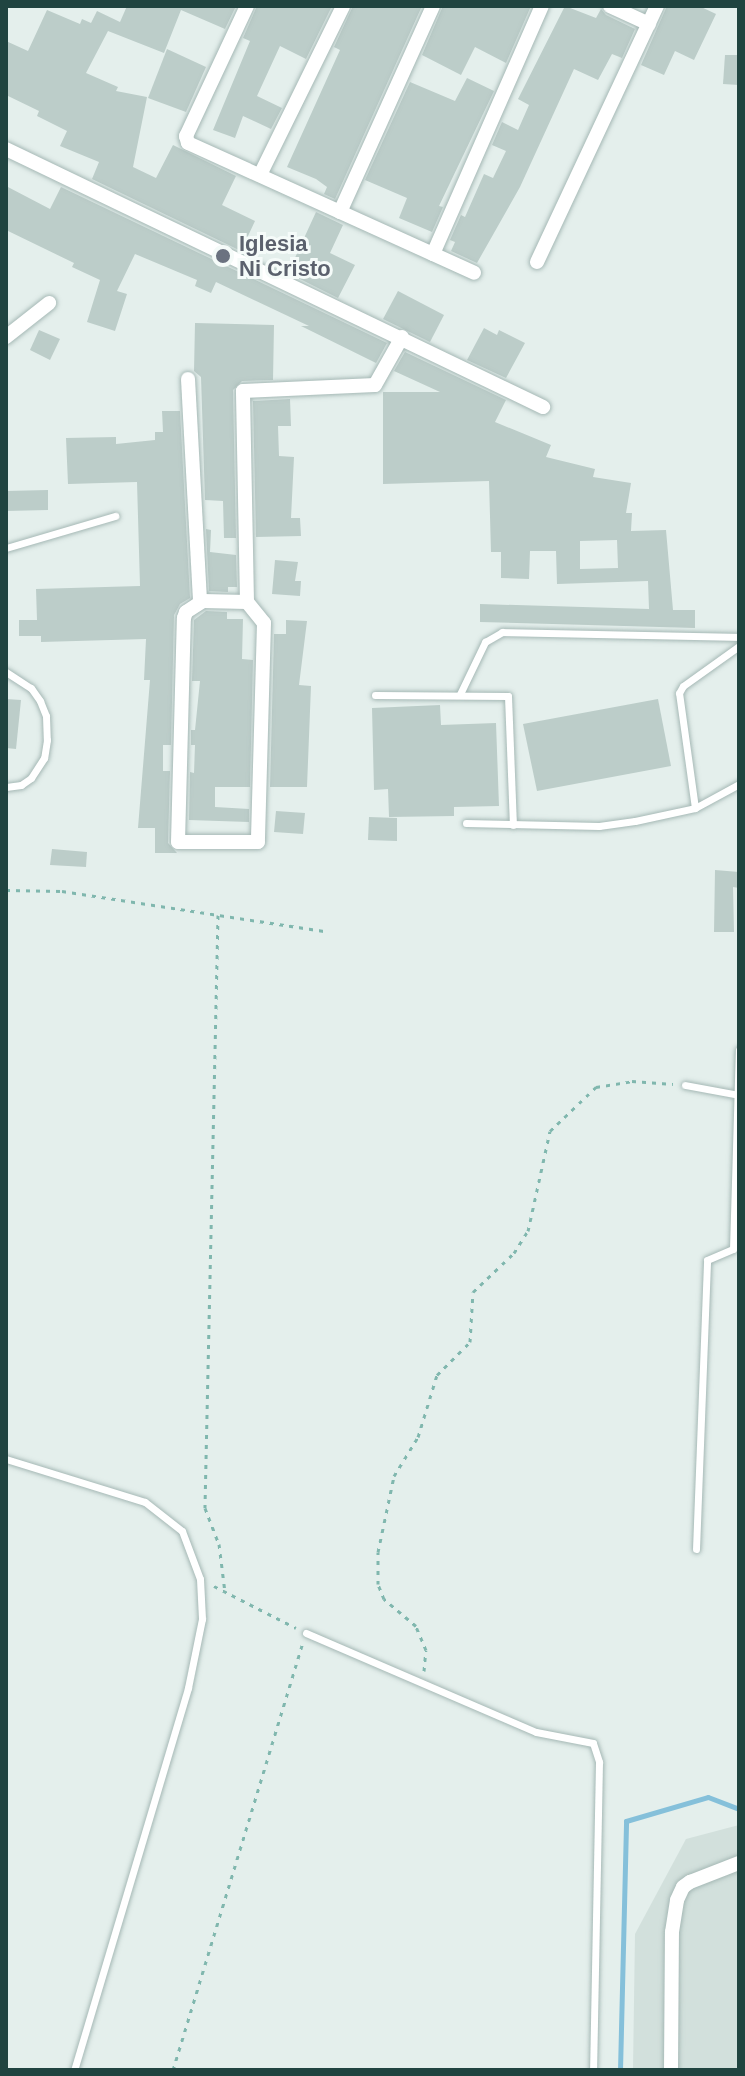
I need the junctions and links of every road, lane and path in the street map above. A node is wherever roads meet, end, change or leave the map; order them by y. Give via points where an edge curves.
1 (247, 6) edge
2 (343, 6) edge
3 (433, 6) edge
4 (542, 6) edge
5 (610, 6) edge
6 (657, 6) edge
7 (649, 24) junction
8 (6, 149) edge
9 (260, 175) junction
10 (340, 212) junction
11 (433, 254) junction
12 (537, 262) dead end
13 (474, 273) dead end
14 (49, 303) dead end
15 (6, 337) edge
16 (402, 337) junction
17 (188, 379) dead end
18 (543, 407) dead end
19 (115, 516) dead end
20 (6, 548) edge
21 (200, 602) junction
22 (247, 602) junction
23 (739, 637) edge
24 (739, 646) edge
25 (6, 672) edge
26 (460, 694) junction
27 (375, 695) dead end
28 (739, 784) edge
29 (6, 787) edge
30 (695, 808) junction
31 (466, 823) dead end
32 (513, 825) junction
33 (6, 890) edge
34 (218, 915) junction
35 (329, 932) dead end
36 (739, 1050) edge
37 (685, 1085) joint
38 (738, 1095) edge
39 (6, 1459) edge
40 (696, 1549) dead end
41 (200, 1579) junction
42 (225, 1592) junction
43 (306, 1633) junction
44 (423, 1686) junction
45 (739, 1863) edge
46 (74, 2070) edge
47 (173, 2070) edge
48 (593, 2070) edge
49 (671, 2070) edge

1 - 9 street via 186,140
2 - 9 street
3 - 10 street
4 - 11 street
5 - 7 street
6 - 7 street
7 - 12 street
8 - 16 street
9 - 10 street
10 - 11 street
11 - 13 street
14 - 15 street
16 - 18 street
16 - 22 street via 375,385 243,391
17 - 21 street
19 - 20 lane
21 - 22 street
21 - 22 street via 184,618 180,844 258,841 264,623
23 - 26 lane via 502,632 485,642
24 - 30 lane via 679,693
25 - 29 lane via 31,688 40,701 47,740 44,758 31,778
26 - 27 lane
26 - 32 lane via 508,696
28 - 30 lane
30 - 32 lane via 599,826
31 - 32 lane
33 - 34 path via 62,891
34 - 35 path
34 - 42 path via 205,1508 219,1544
36 - 38 lane
37 - 38 lane
37 - 44 path via 632,1081 596,1087 550,1131 528,1231 514,1253 473,1292 470,1342 437,1375 418,1437 394,1476 378,1552 378,1584 384,1599 416,1626 426,1650
38 - 40 lane via 733,1249 707,1260
39 - 41 lane via 145,1502 182,1531
41 - 42 path
41 - 46 lane via 202,1619 188,1688
42 - 43 path
43 - 44 lane
43 - 47 path
44 - 48 lane via 536,1732 593,1743 599,1762
45 - 49 street via 690,1882 677,1900

